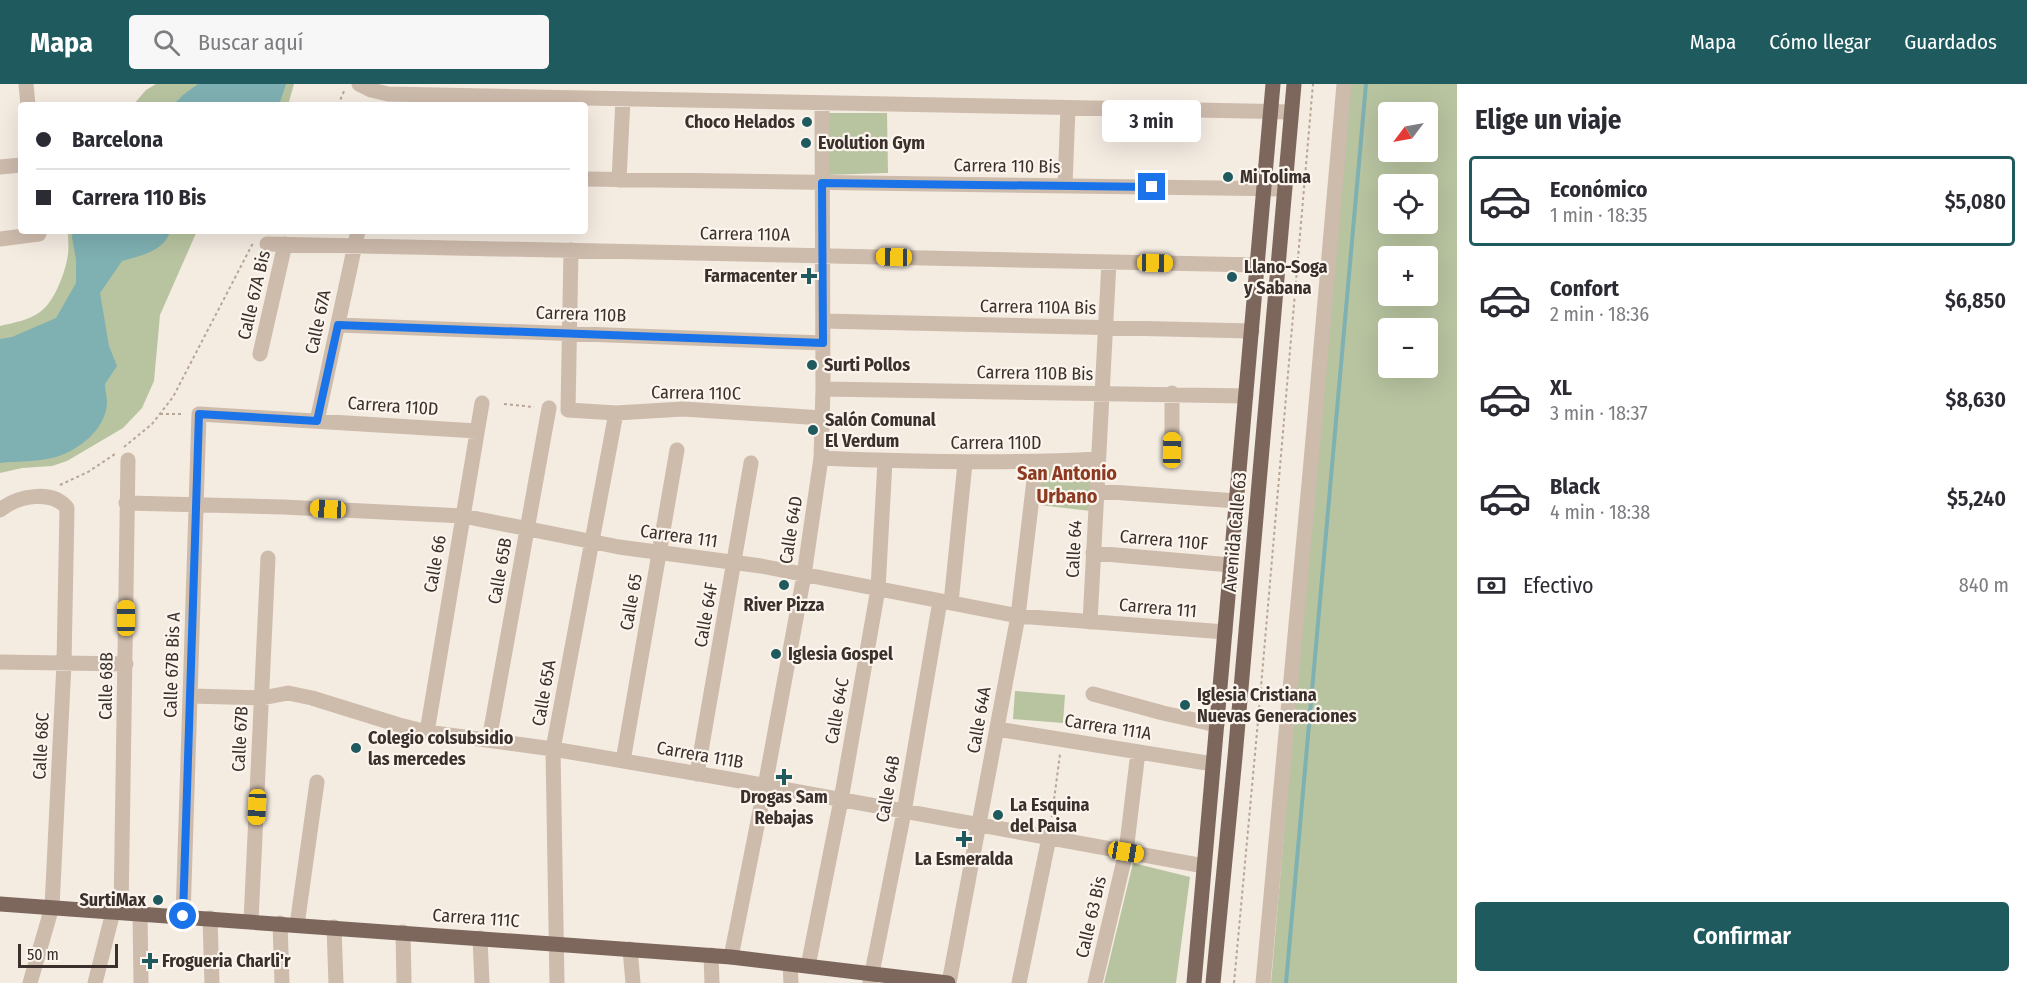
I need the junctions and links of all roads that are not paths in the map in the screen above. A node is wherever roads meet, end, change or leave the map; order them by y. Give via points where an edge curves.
1 (26, 84) edge
2 (359, 84) edge
3 (1273, 84) edge
4 (1294, 84) edge
5 (1344, 84) edge
6 (387, 99) edge
7 (623, 99) junction
8 (28, 102) edge
9 (822, 103) junction
10 (1068, 108) junction
11 (1271, 112) junction
12 (1291, 112) junction
13 (18, 165) edge
14 (0, 167) edge
15 (588, 179) edge
16 (620, 180) junction
17 (822, 183) junction
18 (1065, 186) junction
19 (1264, 188) junction
20 (1285, 189) junction
21 (27, 234) edge
22 (356, 238) edge
23 (0, 239) edge
24 (262, 241) road end
25 (285, 244) junction
26 (571, 250) junction
27 (823, 255) junction
28 (1109, 262) junction
29 (1257, 265) junction
30 (823, 321) junction
31 (338, 325) junction
32 (1105, 328) junction
33 (1252, 331) junction
34 (570, 333) junction
35 (823, 343) junction
36 (260, 354) dead end
37 (823, 389) junction
38 (1172, 393) junction
39 (1102, 394) junction
40 (1246, 396) junction
41 (482, 403) dead end
42 (549, 408) dead end
43 (616, 413) junction
44 (199, 414) joint
45 (823, 418) junction
46 (317, 421) junction
47 (477, 431) junction
48 (677, 450) dead end
49 (1172, 450) dead end
50 (822, 458) junction
51 (1098, 459) junction
52 (128, 460) dead end
53 (885, 461) junction
54 (751, 463) dead end
55 (965, 463) junction
56 (1036, 463) junction
57 (1096, 491) junction
58 (1237, 501) junction
59 (126, 503) junction
60 (196, 504) junction
61 (0, 510) edge
62 (463, 516) junction
63 (528, 529) junction
64 (591, 542) junction
65 (659, 553) junction
66 (1093, 553) junction
67 (268, 558) dead end
68 (735, 563) junction
69 (1231, 565) junction
70 (804, 575) junction
71 (878, 589) junction
72 (946, 602) junction
73 (1018, 616) junction
74 (1090, 622) junction
75 (1225, 632) junction
76 (0, 662) edge
77 (64, 663) junction
78 (126, 664) junction
79 (1093, 694) dead end
80 (191, 696) junction
81 (261, 698) junction
82 (1217, 725) junction
83 (997, 729) junction
84 (427, 732) junction
85 (489, 740) junction
86 (553, 749) junction
87 (1138, 752) junction
88 (623, 761) junction
89 (1213, 764) junction
90 (698, 774) junction
91 (317, 782) dead end
92 (765, 786) junction
93 (841, 800) junction
94 (904, 812) junction
95 (979, 826) junction
96 (1048, 838) junction
97 (1126, 852) junction
98 (1204, 866) junction
99 (0, 904) edge
100 (52, 908) junction
101 (117, 912) junction
102 (140, 913) junction
103 (183, 916) junction
104 (210, 918) junction
105 (251, 921) junction
106 (280, 923) junction
107 (297, 925) junction
108 (334, 927) junction
109 (403, 932) junction
110 (480, 938) junction
111 (555, 944) junction
112 (630, 950) junction
113 (711, 956) junction
114 (731, 957) junction
115 (790, 964) junction
116 (808, 966) junction
117 (870, 978) edge
118 (30, 983) edge
119 (95, 983) edge
120 (141, 983) edge
121 (212, 983) edge
122 (282, 983) edge
123 (336, 983) edge
124 (404, 983) edge
125 (482, 983) edge
126 (557, 983) edge
127 (633, 983) edge
128 (712, 983) edge
129 (791, 983) edge
130 (948, 983) edge
131 (1019, 983) edge
132 (1095, 983) edge
133 (1194, 983) edge
134 (1213, 983) edge
135 (1263, 983) edge

1 - 8 street
2 - 6 street
3 - 11 main road, Avenida Calle 63
4 - 12 main road, Avenida Calle 63
5 - 135 street
6 - 7 street
7 - 9 street
7 - 16 street
9 - 10 street
9 - 17 street, Calle 64D
10 - 11 street
10 - 18 street
11 - 12 street
11 - 19 main road, Avenida Calle 63
12 - 20 main road, Avenida Calle 63
13 - 14 street
15 - 16 street, Carrera 110 Bis
16 - 17 street, Carrera 110 Bis
17 - 18 street, Carrera 110 Bis
17 - 27 street, Calle 64D
18 - 19 street, Carrera 110 Bis
19 - 20 street, Carrera 110 Bis
19 - 29 main road, Avenida Calle 63
20 - 134 main road, Avenida Calle 63
21 - 23 street
22 - 25 street, Carrera 110A
22 - 26 street, Carrera 110A
22 - 31 street, Calle 67A
24 - 25 street, Carrera 110A
25 - 36 street, Calle 67A Bis
26 - 27 street, Carrera 110A
26 - 34 street
27 - 28 street, Carrera 110A
27 - 30 street, Calle 64D
28 - 29 street, Carrera 110A
28 - 32 street, Calle 64
29 - 33 main road, Avenida Calle 63
30 - 32 street, Carrera 110A Bis
30 - 35 street, Calle 64D
31 - 34 street, Carrera 110B
31 - 46 street, Calle 67A
32 - 33 street, Carrera 110A Bis
32 - 39 street, Calle 64
33 - 40 main road, Avenida Calle 63
34 - 35 street, Carrera 110B
34 - 43 street, Carrera 110C via 568,410
35 - 37 street, Calle 64D
37 - 39 street, Carrera 110B Bis
37 - 45 street, Calle 64D
38 - 39 street, Carrera 110B Bis
38 - 40 street, Carrera 110B Bis
38 - 49 street
39 - 51 street, Calle 64
40 - 58 main road, Avenida Calle 63
41 - 47 street, Calle 66
42 - 63 street, Calle 65B
43 - 45 street, Carrera 110C via 683,409
43 - 64 street, Calle 65A
44 - 46 street, Carrera 110D
44 - 60 street, Calle 67B Bis A
45 - 50 street, Calle 64D
46 - 47 street, Carrera 110D
47 - 62 street, Calle 66
48 - 65 street, Calle 65
50 - 53 street, Carrera 110D
50 - 70 street, Calle 64D
51 - 56 street, Carrera 110D
51 - 57 street, Calle 64
52 - 59 street, Calle 68B
53 - 55 street, Carrera 110D
53 - 71 street, Calle 64C
54 - 68 street, Calle 64F
55 - 56 street, Carrera 110D
55 - 72 street, Calle 64B
56 - 73 street, Calle 64A
57 - 58 street
57 - 66 street, Calle 64
58 - 69 main road, Avenida Calle 63
59 - 60 street, Carrera 111
59 - 78 street, Calle 68B
60 - 62 street, Carrera 111
60 - 80 street, Calle 67B Bis A
61 - 77 street, Calle 68C via 32,497 53,498 67,508
62 - 63 street, Carrera 111
62 - 84 street, Calle 66
63 - 64 street, Carrera 111
63 - 85 street, Calle 65B
64 - 65 street, Carrera 111
64 - 86 street, Calle 65A
65 - 68 street, Carrera 111
65 - 88 street, Calle 65
66 - 69 street, Carrera 110F
66 - 74 street, Calle 64
67 - 81 street, Calle 67B
68 - 70 street, Carrera 111
68 - 90 street, Calle 64F
69 - 75 main road, Avenida Calle 63
70 - 71 street, Carrera 111
70 - 92 street, Calle 64D
71 - 72 street, Carrera 111
71 - 93 street, Calle 64C
72 - 73 street, Carrera 111
72 - 94 street, Calle 64B
73 - 74 street, Carrera 111
73 - 83 street, Calle 64A
74 - 75 street, Carrera 111
75 - 82 main road, Avenida Calle 63
76 - 77 street
77 - 78 street
77 - 100 street, Calle 68C
78 - 101 street, Calle 68B
79 - 82 street
80 - 81 street, Carrera 111B
80 - 103 street, Calle 67B Bis A
81 - 84 street, Carrera 111B via 288,693
81 - 105 street, Calle 67B
82 - 89 main road, Avenida Calle 63
83 - 87 street, Carrera 111A
83 - 95 street, Calle 64A
84 - 85 street, Carrera 111B
85 - 86 street, Carrera 111B
86 - 88 street, Carrera 111B
86 - 111 street, Calle 65A
87 - 89 street, Carrera 111A
87 - 97 street, Calle 63 Bis
88 - 90 street, Carrera 111B
89 - 98 main road, Avenida Calle 63
90 - 92 street, Carrera 111B
91 - 107 street
92 - 93 street, Carrera 111B
92 - 114 street, Calle 64D
93 - 94 street, Carrera 111B
93 - 116 street, Calle 64C
94 - 95 street, Carrera 111B
94 - 117 street, Calle 64B
95 - 96 street, Carrera 111B
95 - 130 street, Calle 64A
96 - 97 street, Carrera 111B
96 - 131 street
97 - 98 street, Carrera 111B
97 - 132 street, Calle 63 Bis
98 - 133 main road, Avenida Calle 63
99 - 100 main road, Carrera 111C
100 - 101 main road, Carrera 111C
100 - 118 street, Calle 68C
101 - 102 main road, Carrera 111C
101 - 119 street, Calle 68B
102 - 103 main road, Carrera 111C
102 - 120 street
103 - 104 main road, Carrera 111C
104 - 105 main road, Carrera 111C
104 - 121 street
105 - 106 main road, Carrera 111C
106 - 107 main road, Carrera 111C
106 - 122 street
107 - 108 main road, Carrera 111C
108 - 109 main road, Carrera 111C
108 - 123 street
109 - 110 main road, Carrera 111C
109 - 124 street
110 - 111 main road, Carrera 111C
110 - 125 street
111 - 112 main road, Carrera 111C
111 - 126 street, Calle 65A
112 - 113 main road, Carrera 111C
112 - 127 street
113 - 114 main road, Carrera 111C
113 - 128 street
114 - 115 main road, Carrera 111C
115 - 116 main road, Carrera 111C
115 - 129 street
116 - 117 main road, Carrera 111C
117 - 130 main road, Carrera 111C

